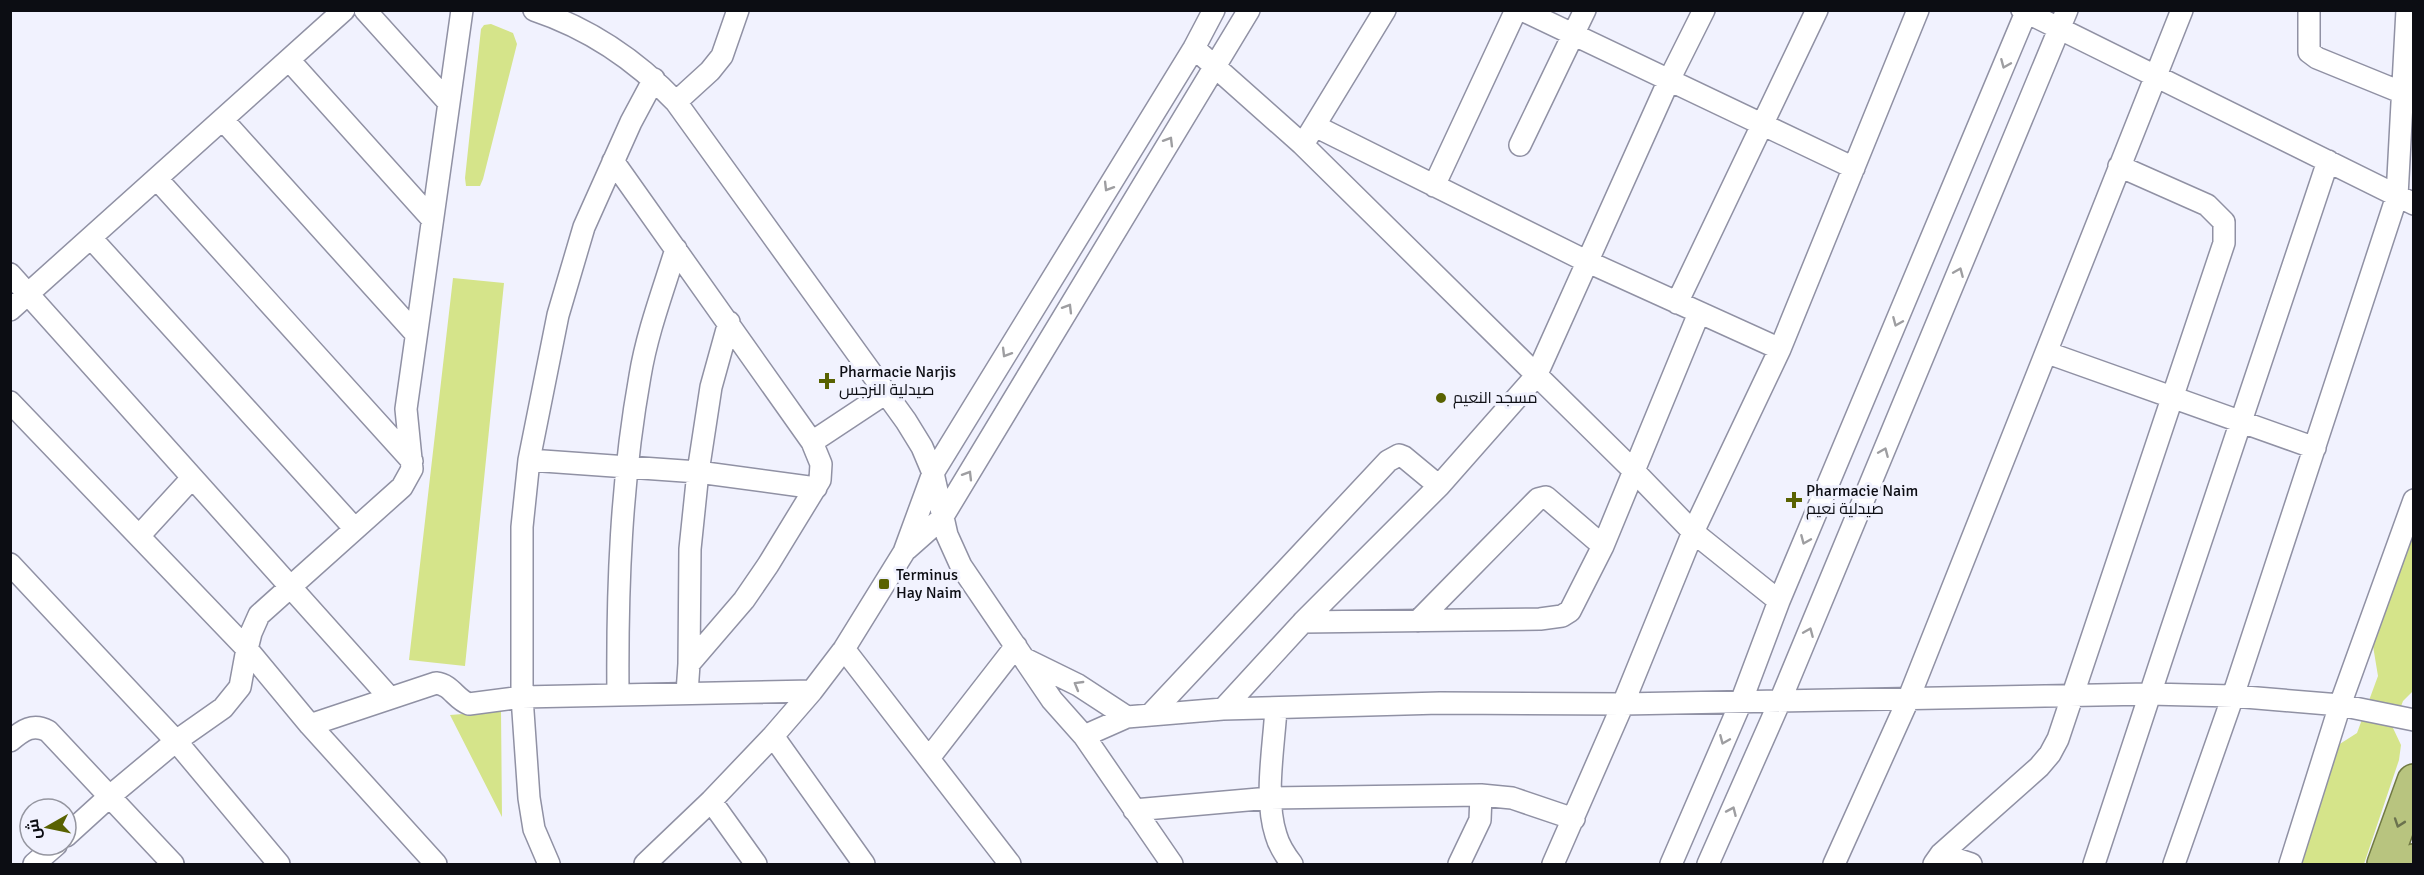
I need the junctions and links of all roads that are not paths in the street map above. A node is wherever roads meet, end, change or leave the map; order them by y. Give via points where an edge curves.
1 (344, 10) edge
2 (365, 10) edge
3 (462, 10) edge
4 (534, 10) edge
5 (738, 10) edge
6 (1249, 10) edge
7 (1385, 10) edge
8 (1516, 10) edge
9 (1522, 10) edge
10 (1584, 10) edge
11 (1704, 10) edge
12 (1817, 10) edge
13 (1918, 10) edge
14 (2182, 10) edge
15 (2309, 10) edge
16 (2407, 10) edge
17 (2025, 11) edge
18 (1209, 13) edge
19 (2064, 20) edge
20 (1573, 34) junction
21 (1194, 48) junction
22 (289, 60) junction
23 (1214, 67) junction
24 (2156, 76) junction
25 (654, 79) junction
26 (1670, 80) junction
27 (2403, 93) junction
28 (676, 102) junction
29 (449, 103) junction
30 (223, 120) junction
31 (1315, 126) junction
32 (1763, 126) junction
33 (1302, 144) junction
34 (1520, 145) dead end
35 (613, 161) junction
36 (2328, 161) junction
37 (2119, 166) junction
38 (1854, 168) junction
39 (157, 179) junction
40 (1434, 186) junction
41 (2405, 200) edge
42 (432, 219) junction
43 (91, 238) junction
44 (676, 249) junction
45 (1586, 261) junction
46 (10, 274) edge
47 (27, 294) junction
48 (1677, 303) junction
49 (10, 310) edge
50 (1699, 313) junction
51 (729, 322) junction
52 (416, 334) junction
53 (1780, 350) junction
54 (2048, 353) junction
55 (1536, 376) junction
56 (886, 393) junction
57 (2172, 398) junction
58 (10, 402) edge
59 (2242, 423) junction
60 (812, 442) junction
61 (2314, 448) junction
62 (529, 460) junction
63 (412, 461) junction
64 (627, 465) junction
65 (1634, 471) junction
66 (698, 472) junction
67 (933, 473) junction
68 (192, 478) junction
69 (1439, 486) junction
70 (816, 488) junction
71 (2414, 500) edge
72 (942, 518) junction
73 (355, 529) junction
74 (1693, 532) junction
75 (139, 536) junction
76 (1603, 546) junction
77 (904, 552) junction
78 (10, 564) edge
79 (290, 588) junction
80 (1779, 601) junction
81 (1418, 621) junction
82 (1303, 622) junction
83 (247, 649) junction
84 (844, 649) junction
85 (1021, 652) junction
86 (689, 664) junction
87 (812, 691) junction
88 (687, 693) junction
89 (2149, 694) junction
90 (618, 695) junction
91 (2071, 696) junction
92 (2233, 696) junction
93 (522, 697) junction
94 (390, 698) junction
95 (1908, 699) junction
96 (1780, 701) junction
97 (1741, 702) junction
98 (1623, 704) junction
99 (2340, 705) junction
100 (1276, 708) junction
101 (1223, 709) junction
102 (1152, 713) junction
103 (1127, 717) junction
104 (2414, 720) edge
105 (310, 725) junction
106 (13, 733) edge
107 (773, 736) junction
108 (1084, 736) junction
109 (176, 741) junction
110 (929, 758) junction
111 (2414, 781) edge
112 (1481, 795) junction
113 (110, 796) junction
114 (1270, 798) junction
115 (711, 801) junction
116 (1134, 810) junction
117 (1574, 819) junction
118 (78, 825) edge
119 (1937, 859) edge
120 (173, 864) edge
121 (279, 864) edge
122 (436, 864) edge
123 (549, 864) edge
124 (645, 864) edge
125 (756, 864) edge
126 (864, 864) edge
127 (1010, 864) edge
128 (1172, 864) edge
129 (1292, 864) edge
130 (1459, 864) edge
131 (1553, 864) edge
132 (1671, 864) edge
133 (1708, 864) edge
134 (1834, 864) edge
135 (1971, 864) edge
136 (2094, 864) edge
137 (2174, 864) edge
138 (2290, 864) edge
139 (2384, 864) edge

1 - 22 street
2 - 29 street
3 - 29 street
4 - 25 street via 567,21
5 - 28 street via 722,56
6 - 23 street
7 - 31 street
8 - 40 street
9 - 20 street
10 - 20 street
11 - 26 street
12 - 32 street
13 - 38 street
14 - 24 street
15 - 27 street via 2309,52
16 - 27 street
17 - 19 street
17 -> 80 street
18 - 21 street
19 - 24 street
96 -> 19 street
20 - 26 street
20 - 34 street
21 - 23 street
21 -> 67 street
22 - 30 street
22 - 42 street
23 - 33 street
72 -> 23 street
24 - 36 street
24 - 37 street
25 - 28 street
25 - 35 street
26 - 32 street
26 - 45 street
27 - 41 street
28 - 56 street
29 - 42 street
30 - 39 street
30 - 52 street
31 - 33 street
31 - 40 street
32 - 38 street
32 - 48 street
33 - 55 street
35 - 44 street
35 - 62 street via 584,227 558,315
36 - 41 street
36 - 59 street
37 - 54 street
37 - 57 street via 2207,205 2224,222 2224,243
38 - 53 street
39 - 43 street
39 - 63 street
40 - 45 street
41 - 61 street
42 - 52 street
43 - 47 street
43 - 73 street
44 - 51 street
44 - 64 street via 640,375
45 - 48 street
45 - 55 street
46 - 47 street
47 - 49 street
47 - 68 street
48 - 50 street
50 - 53 street
50 - 65 street
51 - 60 street
51 - 66 street via 711,387
52 - 63 street via 406,409
53 - 74 street
54 - 57 street
54 - 95 street
55 - 65 street
55 - 69 street
56 - 60 street
56 - 67 street via 922,447
57 - 59 street
57 - 91 street
58 - 75 street
59 - 61 street
59 - 89 street
60 - 70 street via 821,464
61 - 92 street
62 - 64 street
62 - 93 street via 522,527
63 - 73 street via 402,486
64 - 66 street
64 - 90 street via 619,559
65 - 74 street
65 - 76 street
66 - 70 street
66 - 86 street via 690,549
67 - 72 street
67 - 77 street
68 - 75 street
68 - 79 street
69 - 82 street
69 - 102 street via 1404,457 1388,460
70 - 86 street via 744,600
71 - 99 street
72 - 77 street
72 - 85 street via 960,566
73 - 79 street
74 - 80 street
74 - 98 street
75 - 83 street
76 - 81 street via 1577,600 1562,616
76 - 81 street via 1546,497 1538,499
77 - 84 street
78 - 109 street
79 - 83 street via 259,615
79 - 94 street
80 - 97 street
81 - 82 street
82 - 101 street
83 - 105 street
83 - 109 street via 240,687 223,708
84 - 87 street
84 - 110 street
103 -> 85 street
85 - 108 street via 1052,700
85 - 110 street
86 - 88 street
87 - 88 street
87 - 107 street
88 - 90 street
89 - 91 street
89 - 92 street
89 - 136 street
90 - 93 street
91 - 95 street
91 - 119 street via 2050,754
92 - 99 street
92 - 137 street
93 - 94 street via 469,704 445,684 436,683
93 - 123 street via 534,829
94 - 105 street
95 - 96 street
95 - 134 street
96 - 97 street
133 -> 96 street
97 - 98 street
97 -> 132 street
98 - 100 street via 1440,703
98 - 117 street
99 - 104 street
99 - 138 street
100 - 101 street
100 - 114 street
101 - 102 street
102 - 103 street
103 - 108 street
105 - 122 street
106 - 113 street via 39,726 48,731
107 - 115 street
107 - 126 street
108 - 116 street
109 - 113 street
109 - 121 street
110 - 127 street
111 -> 139 highway
112 - 114 street
112 - 117 street via 1512,798
112 - 130 street via 1480,820
113 - 118 street
113 - 120 street
114 - 116 street
114 - 129 street via 1275,835
115 - 124 street
115 - 125 street
116 - 128 street
117 - 131 street
119 - 135 street

